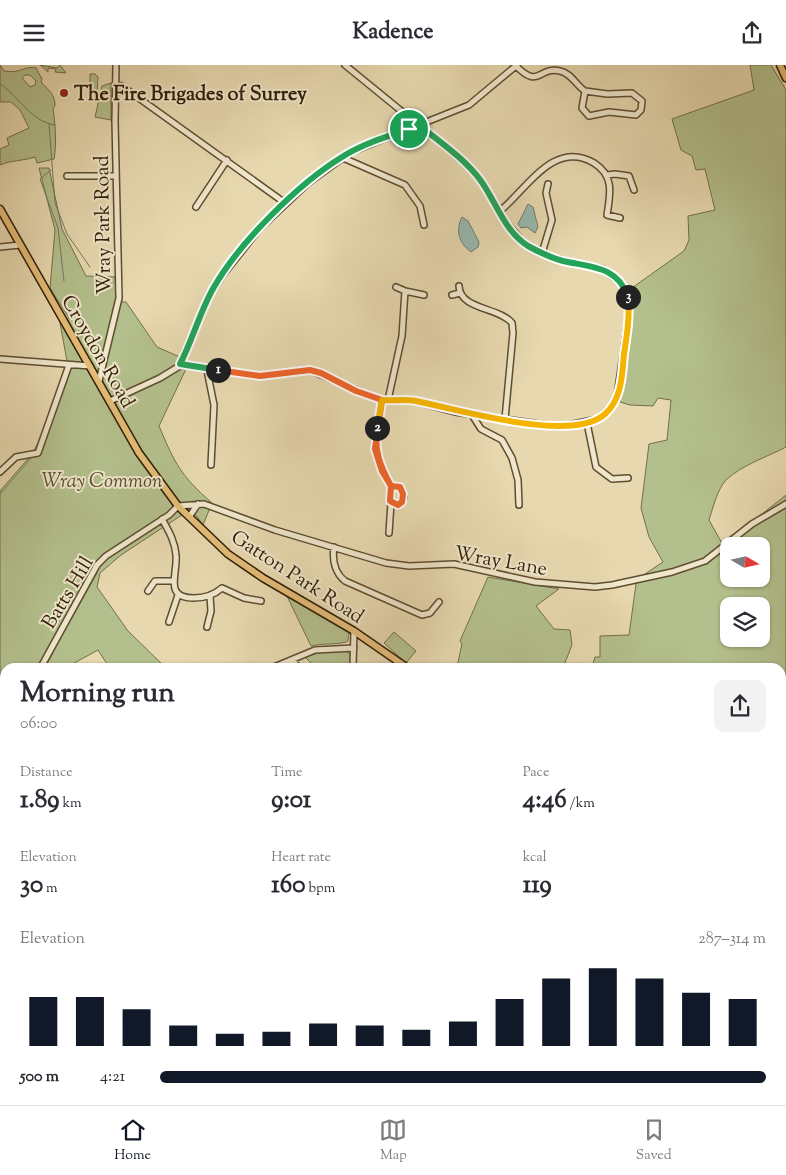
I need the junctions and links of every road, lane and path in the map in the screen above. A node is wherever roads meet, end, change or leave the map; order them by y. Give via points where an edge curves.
1 (116, 65) edge
2 (345, 65) edge
3 (516, 65) edge
4 (780, 65) edge
5 (786, 78) edge
6 (115, 84) junction
7 (585, 91) junction
8 (419, 125) junction
9 (341, 157) junction
10 (227, 160) junction
11 (607, 175) junction
12 (67, 176) dead end
13 (116, 176) junction
14 (548, 184) dead end
15 (634, 190) dead end
16 (285, 203) junction
17 (196, 207) dead end
18 (0, 209) edge
19 (500, 211) junction
20 (620, 218) dead end
21 (424, 225) dead end
22 (20, 245) junction
23 (0, 247) edge
24 (542, 253) junction
25 (459, 285) dead end
26 (396, 287) dead end
27 (405, 291) junction
28 (460, 293) junction
29 (424, 295) dead end
30 (452, 295) dead end
31 (0, 359) edge
32 (180, 364) junction
33 (69, 365) junction
34 (90, 366) junction
35 (207, 370) junction
36 (99, 381) junction
37 (382, 400) junction
38 (388, 400) junction
39 (110, 401) junction
40 (472, 415) junction
41 (505, 419) junction
42 (587, 423) junction
43 (211, 465) dead end
44 (0, 472) edge
45 (628, 478) dead end
46 (391, 486) junction
47 (392, 503) junction
48 (199, 504) junction
49 (786, 504) edge
50 (519, 505) dead end
51 (178, 506) junction
52 (189, 517) junction
53 (162, 519) junction
54 (389, 533) dead end
55 (334, 547) junction
56 (174, 581) junction
57 (148, 591) dead end
58 (178, 595) junction
59 (210, 596) junction
60 (261, 601) dead end
61 (438, 602) dead end
62 (169, 622) dead end
63 (208, 627) dead end
64 (354, 631) junction
65 (354, 648) junction
66 (293, 659) junction
67 (43, 663) edge
68 (284, 663) edge
69 (295, 663) edge
70 (353, 663) edge
71 (400, 663) edge

1 - 6 street, Wray Park Road
2 - 8 street
3 - 7 street via 524,75 533,77 554,70 563,72
3 - 8 street via 470,105
4 - 5 main road
6 - 10 street
6 - 13 street, Wray Park Road
7 - 7 street via 632,93 642,101 641,110 636,115 609,112 589,116 582,108
8 - 9 street
8 - 19 street via 470,167
9 - 16 street
9 - 21 street via 405,185 420,205
10 - 16 street
10 - 17 street
11 - 15 street via 629,176
11 - 19 street via 588,160 562,157 547,164
11 - 20 street via 610,192 607,215
12 - 13 street
13 - 36 street, Wray Park Road via 119,298
14 - 24 street via 546,193 552,220
16 - 32 street via 248,242 215,286
18 - 22 main road, Croydon Road
19 - 24 street via 525,244
22 - 23 street
22 - 34 main road, Croydon Road
24 - 42 street via 603,269 623,285 629,298 617,396 604,415
25 - 28 street
26 - 27 street
27 - 29 street
27 - 38 street via 402,336
28 - 30 street
28 - 41 street via 467,301 512,323
31 - 33 street
32 - 35 street
32 - 39 street via 160,378
33 - 34 street
33 - 44 street via 38,451 35,455 16,457
34 - 36 main road, Croydon Road
35 - 37 street via 260,376 310,370
35 - 43 street via 214,405
36 - 39 main road, Croydon Road
37 - 38 street
37 - 46 street via 375,449
38 - 40 street via 413,401
39 - 51 main road, Croydon Road via 142,459
40 - 41 street
40 - 50 street via 480,429 502,440 512,457 518,480
41 - 42 street via 559,427
42 - 45 street via 596,467 612,479
46 - 47 street
46 - 47 street via 400,487 404,497 398,505
47 - 54 street
48 - 51 street, Wray Lane
48 - 52 street
48 - 55 street, Wray Lane
49 - 55 street, Wray Lane via 704,561 672,572 602,586 535,582 454,564 409,566 386,563
51 - 52 main road, Gatton Park Road
51 - 53 street, Batts Hill
52 - 64 main road, Gatton Park Road via 228,554 262,578
53 - 56 street via 175,549
53 - 67 street, Batts Hill via 97,565
55 - 61 street via 334,563 345,581 422,615 430,613
56 - 57 street via 154,581
56 - 58 street
58 - 59 street via 197,599
58 - 62 street
59 - 60 street via 222,588 244,598
59 - 63 street via 212,611
64 - 65 street
64 - 71 main road, Gatton Park Road
65 - 66 street via 315,650
65 - 70 street
66 - 68 street
66 - 69 street

